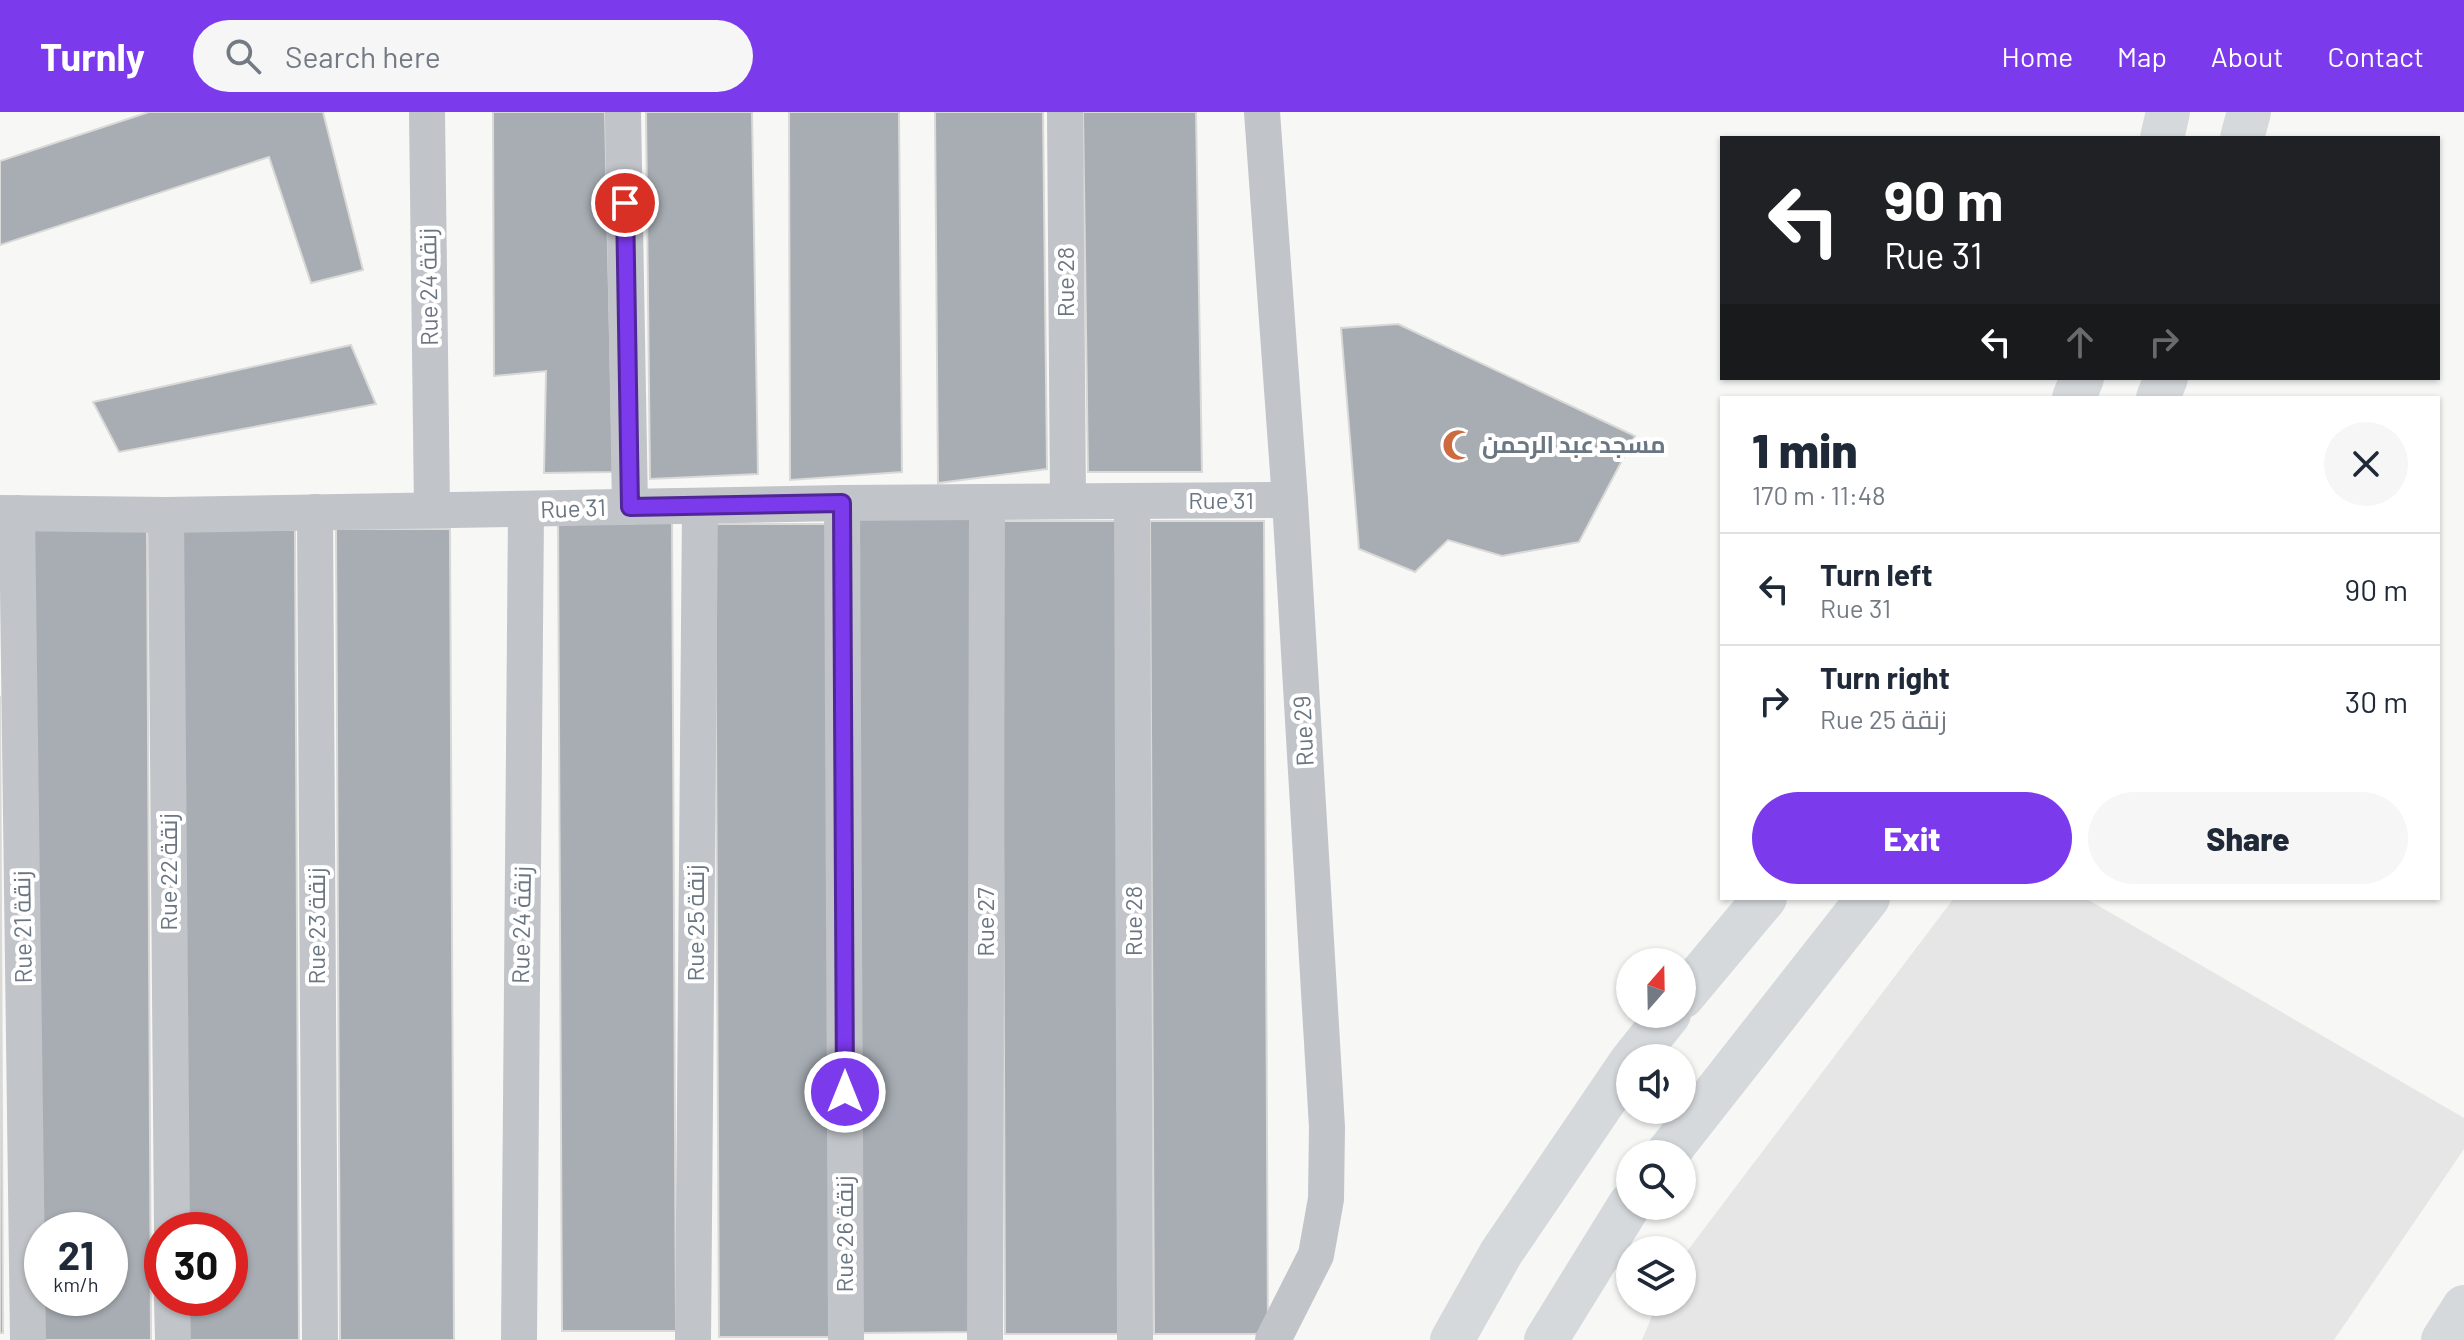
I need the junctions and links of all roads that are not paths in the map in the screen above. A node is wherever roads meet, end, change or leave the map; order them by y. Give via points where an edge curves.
1 (427, 112) edge
2 (623, 112) edge
3 (1065, 112) edge
4 (1262, 112) edge
5 (2168, 112) edge
6 (2249, 112) edge
7 (2162, 136) edge
8 (2243, 136) edge
9 (1290, 500) junction
10 (1068, 501) junction
11 (1132, 501) junction
12 (842, 503) junction
13 (987, 504) junction
14 (700, 506) junction
15 (630, 507) junction
16 (432, 509) junction
17 (526, 511) junction
18 (315, 512) junction
19 (9, 513) edge
20 (166, 515) junction
21 (1763, 900) edge
22 (1866, 900) edge
23 (1696, 980) edge
24 (1658, 1028) edge
25 (1645, 1044) edge
26 (1616, 1084) edge
27 (1678, 1140) edge
28 (172, 1212) edge
29 (1620, 1220) edge
30 (2464, 1307) edge
31 (172, 1316) edge
32 (2464, 1324) edge
33 (28, 1340) edge
34 (173, 1340) edge
35 (320, 1340) edge
36 (519, 1340) edge
37 (693, 1340) edge
38 (846, 1340) edge
39 (985, 1340) edge
40 (1135, 1340) edge
41 (1273, 1340) edge
42 (1452, 1340) edge
43 (1546, 1340) edge
44 (2443, 1340) edge
45 (2451, 1340) edge

1 - 16 street, Rue 24 زنقة
2 - 15 street
3 - 10 street, Rue 28
4 - 9 street, Rue 29
5 - 7 main road
6 - 8 main road
9 - 11 street, Rue 31
9 - 41 street, Rue 29 via 1327,1127 1326,1199 1316,1255
10 - 11 street, Rue 31
10 - 13 street, Rue 31
11 - 40 street, Rue 28
12 - 13 street, Rue 31
12 - 14 street, Rue 31
12 - 38 street, Rue 26 زنقة
13 - 39 street, Rue 27
14 - 15 street, Rue 31
14 - 37 street, Rue 25 زنقة
15 - 17 street, Rue 31
16 - 17 street, Rue 31
16 - 18 street, Rue 31
17 - 36 street, Rue 24 زنقة
18 - 20 street, Rue 31
18 - 35 street, Rue 23 زنقة
19 - 20 street, Rue 31
19 - 33 street, Rue 21 زنقة
20 - 28 street, Rue 22 زنقة
21 - 23 main road
22 - 27 main road
24 - 25 main road
26 - 42 main road via 1501,1253
29 - 43 main road
30 - 44 main road
31 - 34 street
32 - 45 main road

